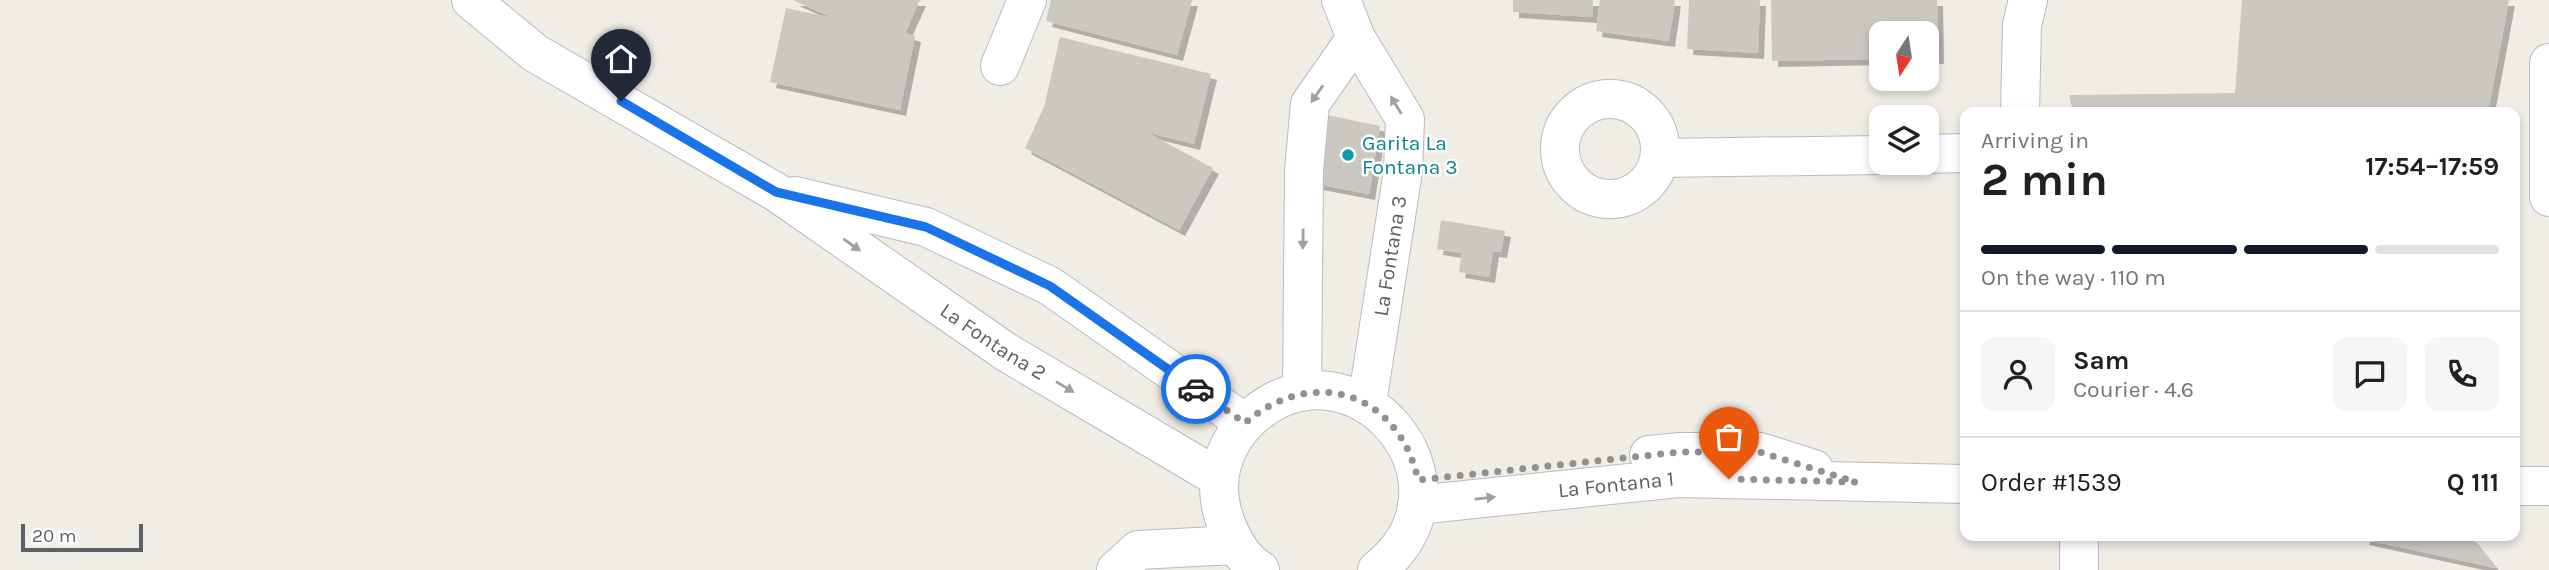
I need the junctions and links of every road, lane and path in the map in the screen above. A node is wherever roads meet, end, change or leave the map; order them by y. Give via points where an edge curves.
1 (471, 0) edge
2 (1027, 0) edge
3 (1341, 0) edge
4 (2028, 0) edge
5 (1356, 38) junction
6 (2549, 63) edge
7 (1000, 66) dead end
8 (2020, 107) edge
9 (1960, 153) edge
10 (1939, 154) edge
11 (1869, 155) edge
12 (1660, 158) dead end
13 (776, 192) junction
14 (2549, 197) edge
15 (1301, 392) junction
16 (1367, 403) junction
17 (1245, 423) junction
18 (1219, 478) junction
19 (1960, 484) edge
20 (1418, 493) junction
21 (2079, 541) edge
22 (1248, 558) edge
23 (1116, 570) edge
24 (1377, 570) edge
25 (2079, 570) edge

1 - 13 street, La Fontana 2 via 535,52
2 - 7 street
3 - 5 street, La Fontana 3
4 - 8 street via 2022,25
5 -> 15 street via 1310,104 1304,171
16 -> 5 street, La Fontana 3 via 1403,171 1405,119
6 - 14 street
9 - 10 street
11 - 12 street
13 - 17 street, La Fontana 2 via 926,227 1050,286
13 -> 18 street, La Fontana 2 via 1006,352
15 - 16 street via 1335,392
15 - 17 street via 1271,403
16 - 20 street via 1401,436 1414,461
17 - 18 street via 1226,452
18 - 22 street via 1219,498
19 - 20 street, La Fontana 1 via 1678,478
20 - 24 street via 1408,535
21 - 25 street
22 - 23 street via 1138,550

